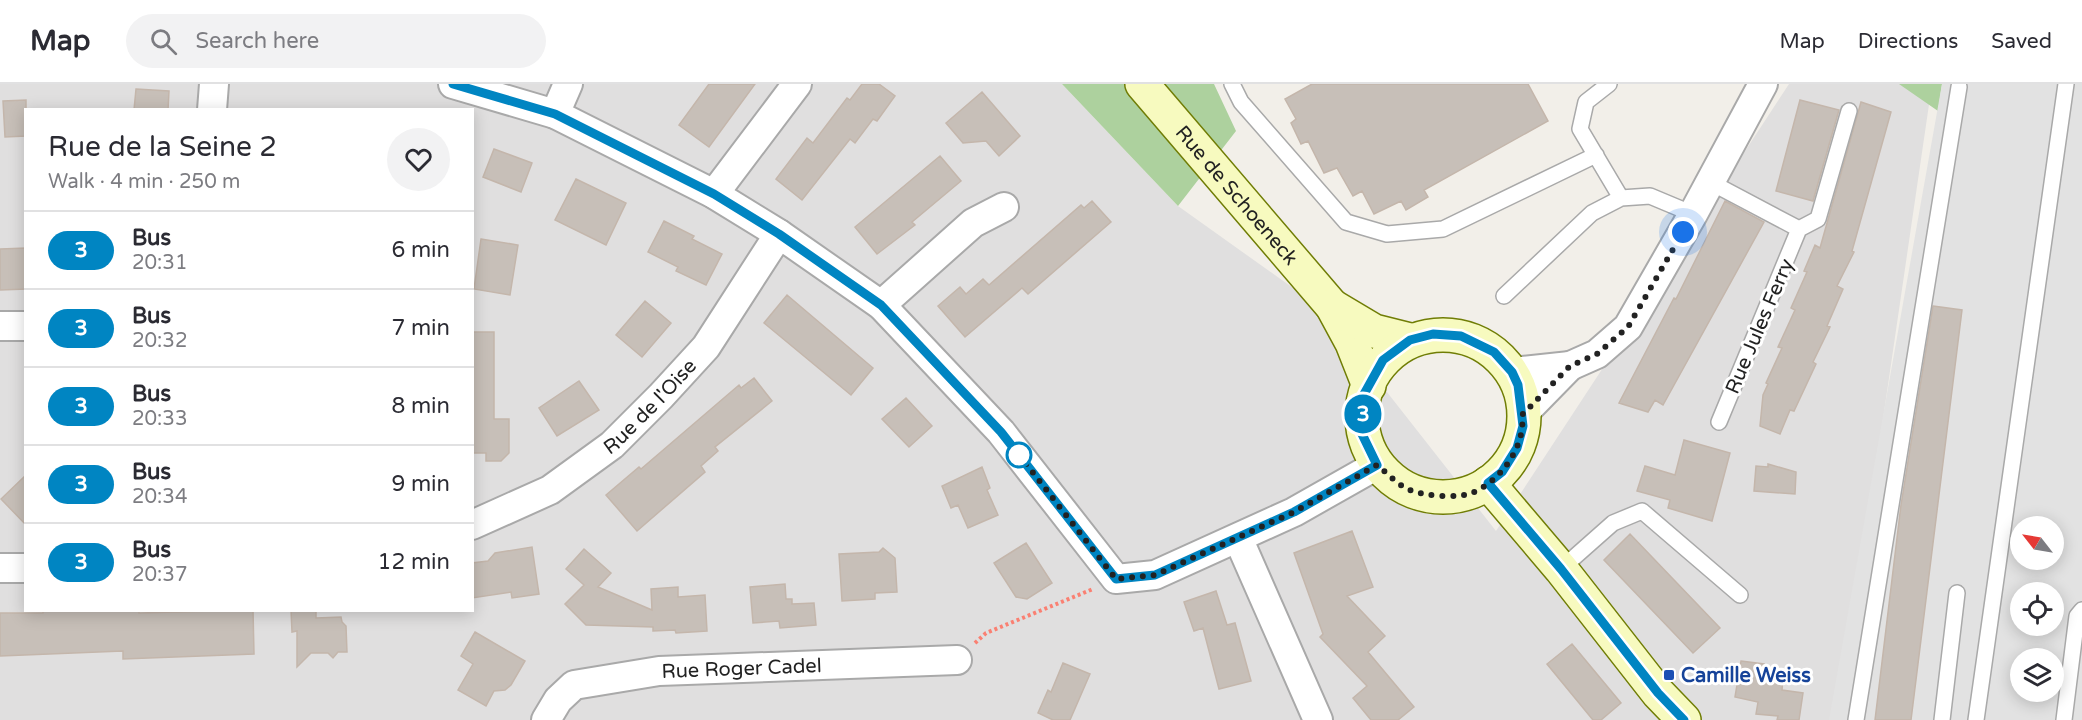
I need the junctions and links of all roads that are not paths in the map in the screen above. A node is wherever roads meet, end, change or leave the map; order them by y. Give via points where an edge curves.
1 (214, 84) edge
2 (568, 84) edge
3 (797, 84) edge
4 (1142, 84) edge
5 (1232, 84) edge
6 (1609, 84) edge
7 (1763, 84) edge
8 (2066, 84) edge
9 (1959, 87) dead end
10 (464, 94) edge
11 (212, 108) edge
12 (1849, 111) dead end
13 (555, 114) junction
14 (1596, 155) junction
15 (1710, 182) junction
16 (714, 194) junction
17 (1621, 198) junction
18 (1004, 207) dead end
19 (1694, 214) junction
20 (1799, 229) junction
21 (779, 234) junction
22 (1504, 297) dead end
23 (881, 305) junction
24 (1332, 306) junction
25 (0, 326) edge
26 (24, 326) edge
27 (1410, 340) junction
28 (1570, 366) junction
29 (1512, 372) junction
30 (1369, 386) junction
31 (1522, 415) junction
32 (1719, 423) dead end
33 (1377, 465) junction
34 (1488, 483) junction
35 (474, 524) edge
36 (1238, 538) junction
37 (0, 568) edge
38 (24, 568) edge
39 (1561, 569) junction
40 (1957, 593) dead end
41 (1740, 595) dead end
42 (2082, 610) edge
43 (957, 660) road end
44 (546, 720) edge
45 (1318, 720) edge
46 (1684, 720) edge
47 (1856, 720) edge
48 (1942, 720) edge
49 (1976, 720) edge
50 (2064, 720) edge

1 - 11 street
2 - 13 street
3 - 16 street
4 - 24 main road, Rue de Schoeneck
5 - 14 lane via 1241,102 1346,222 1387,234 1443,229
6 - 14 lane via 1586,102 1580,129
7 - 15 street
8 - 49 lane
9 - 47 lane
10 - 13 street
12 - 20 lane, Rue Jules Ferry via 1818,219
13 - 16 street
14 - 17 lane
15 - 19 street
15 - 20 lane
16 - 21 street
17 - 19 lane via 1650,196
17 - 22 lane via 1592,213
18 - 23 street via 973,223
19 - 28 street via 1628,327 1597,354
20 - 32 lane, Rue Jules Ferry
21 - 23 street
21 - 35 street, Rue de l'Oise via 705,347 612,445 550,490
23 - 36 street via 1001,432 1116,579 1155,575
24 - 27 main road, Rue de Schoeneck via 1374,331
24 - 30 main road, Rue de Schoeneck
25 - 26 street
27 - 29 main road via 1433,334 1461,336 1494,352
27 - 30 main road via 1383,360
28 - 29 street
28 - 31 street
29 - 31 main road
30 - 33 main road via 1363,396 1362,434
31 - 34 main road via 1517,448 1502,472
33 - 34 main road via 1409,490 1449,497 1472,493
33 - 36 street via 1294,512
34 - 39 main road
36 - 45 street
37 - 38 street
39 - 41 lane via 1613,523 1642,511
39 - 46 main road via 1658,693
40 - 48 lane
42 - 50 lane via 2077,616
43 - 44 street, Rue Roger Cadel via 658,671 574,685 558,700

